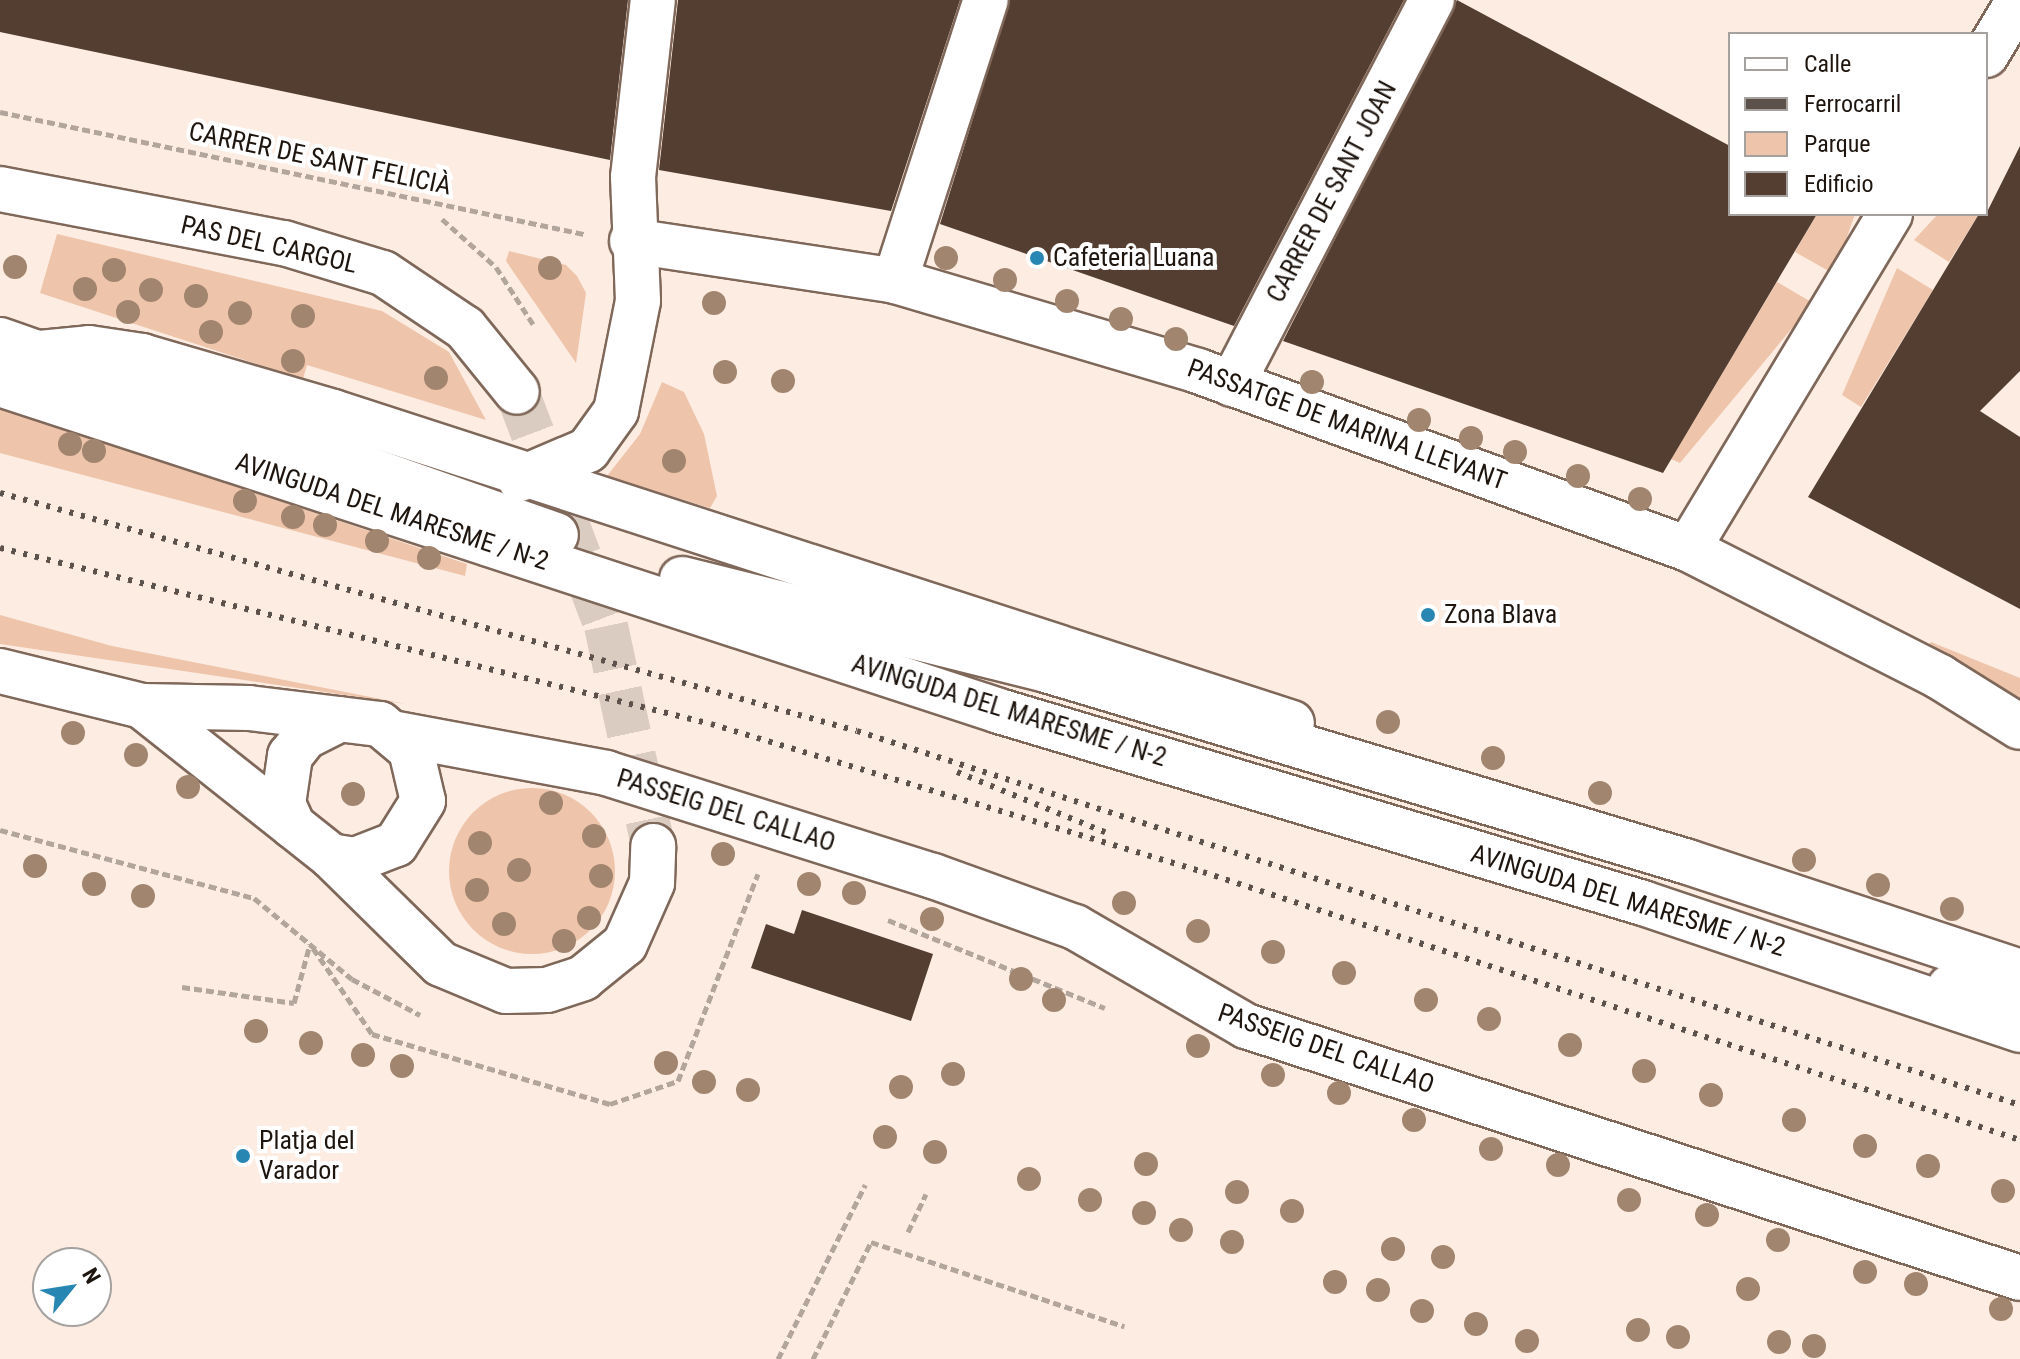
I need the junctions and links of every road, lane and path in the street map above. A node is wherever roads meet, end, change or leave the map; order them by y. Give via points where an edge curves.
1 (653, 0) edge
2 (986, 0) edge
3 (1432, 0) edge
4 (2019, 0) edge
5 (1988, 52) edge
6 (0, 112) edge
7 (8, 183) edge
8 (1889, 216) edge
9 (442, 219) dead end
10 (632, 241) junction
11 (895, 281) junction
12 (542, 337) dead end
13 (20, 347) edge
14 (0, 384) edge
15 (1232, 384) junction
16 (517, 392) tunnel mouth
17 (276, 436) junction
18 (533, 477) junction
19 (1688, 549) junction
20 (0, 671) edge
21 (142, 706) junction
22 (340, 719) junction
23 (2020, 727) edge
24 (398, 734) junction
25 (506, 757) junction
26 (1450, 790) junction
27 (414, 818) junction
28 (293, 826) junction
29 (0, 830) edge
30 (653, 846) tunnel mouth
31 (331, 856) junction
32 (1643, 903) junction
33 (415, 936) junction
34 (310, 944) junction
35 (2020, 972) edge
36 (182, 987) dead end
37 (2020, 1003) edge
38 (432, 1018) dead end
39 (2020, 1030) edge
40 (865, 1185) dead end
41 (926, 1194) dead end
42 (908, 1232) dead end
43 (2020, 1278) edge
44 (1124, 1326) dead end
45 (778, 1359) edge
46 (813, 1359) edge

1 - 10 street
2 - 11 street
3 - 15 street, CARRER DE SANT JOAN
4 - 5 street
6 - 10 path, CARRER DE SANT FELICIÀ
7 - 16 street, PAS DEL CARGOL via 284,243 383,273 465,328
8 - 19 street
9 - 12 path via 496,267
10 - 11 street, PASSATGE DE MARINA LLEVANT
10 - 18 street via 638,301 616,411 588,450
11 - 15 street, PASSATGE DE MARINA LLEVANT
13 - 17 street, AVINGUDA DEL MARESME / N-2
13 - 18 street via 89,348 142,356
14 - 32 street, AVINGUDA DEL MARESME / N-2 via 999,711
15 - 19 street, PASSATGE DE MARINA LLEVANT
17 - 18 street via 485,484
17 - 26 street, AVINGUDA DEL MARESME / N-2 via 697,585 1046,670
18 - 26 street via 1296,724
19 - 23 street, PASSATGE DE MARINA LLEVANT via 1940,677
20 - 21 street, PASSEIG DEL CALLAO
21 - 22 street, PASSEIG DEL CALLAO
21 - 28 street, PASSEIG DEL CALLAO
22 - 24 street, PASSEIG DEL CALLAO via 380,724
22 - 28 street via 305,737 290,756 283,804
24 - 25 street, PASSEIG DEL CALLAO
24 - 27 street via 419,768
25 - 27 street, PASSEIG DEL CALLAO via 473,768
25 - 43 street, PASSEIG DEL CALLAO via 606,773 1021,906 1075,927 1189,999 1246,1026
26 - 35 street, AVINGUDA DEL MARESME / N-2
27 - 31 street, PASSEIG DEL CALLAO via 378,854
27 - 33 street
28 - 31 street, PASSEIG DEL CALLAO
29 - 34 path via 254,898
30 - 33 street via 641,919 608,961 583,978 547,990 506,991 441,964
31 - 33 street
32 - 37 street via 1716,913
32 - 39 street, AVINGUDA DEL MARESME / N-2
34 - 36 path via 294,1003
34 - 38 path via 352,979
40 - 45 path
41 - 42 path
44 - 46 path via 871,1242

